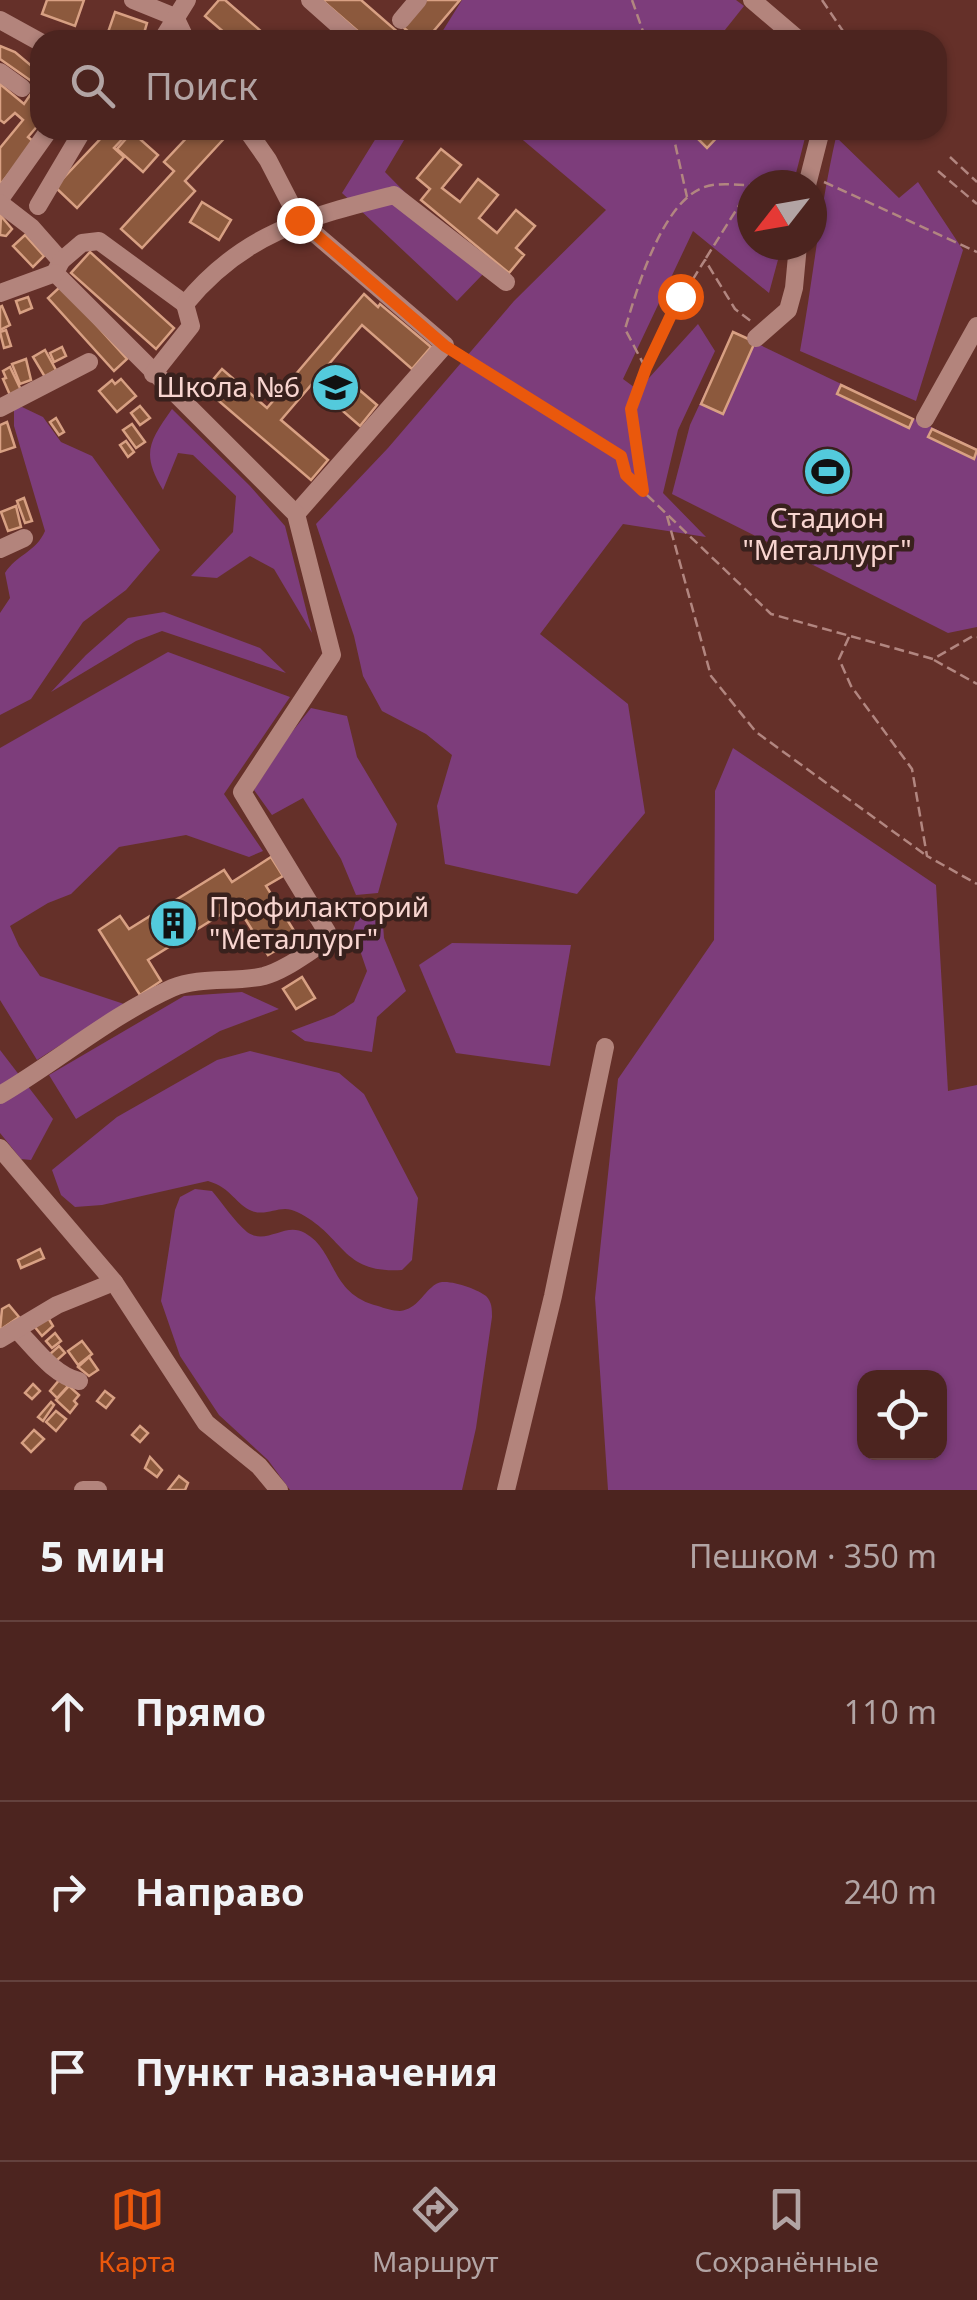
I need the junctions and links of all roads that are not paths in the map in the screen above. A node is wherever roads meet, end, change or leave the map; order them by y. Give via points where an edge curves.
1 (132, 0) edge
2 (187, 0) edge
3 (310, 0) edge
4 (418, 0) edge
5 (752, 0) edge
6 (175, 17) junction
7 (0, 20) edge
8 (402, 20) dead end
9 (168, 30) edge
10 (181, 30) edge
11 (344, 30) edge
12 (787, 30) edge
13 (30, 36) edge
14 (0, 72) edge
15 (22, 88) dead end
16 (42, 140) edge
17 (77, 140) edge
18 (254, 140) edge
19 (818, 140) edge
20 (811, 170) edge
21 (0, 201) edge
22 (38, 206) dead end
23 (299, 220) junction
24 (797, 260) edge
25 (58, 267) junction
26 (506, 282) dead end
27 (0, 294) edge
28 (185, 304) junction
29 (977, 326) edge
30 (760, 334) road end
31 (89, 362) dead end
32 (153, 374) junction
33 (0, 408) edge
34 (925, 420) dead end
35 (296, 514) junction
36 (24, 538) dead end
37 (0, 549) edge
38 (605, 1047) dead end
39 (0, 1095) edge
40 (0, 1148) edge
41 (114, 1282) junction
42 (8, 1334) edge
43 (79, 1380) dead end
44 (83, 1490) edge
45 (98, 1490) edge
46 (279, 1490) edge
47 (506, 1490) edge

1 - 6 street
2 - 6 street
3 - 11 street
4 - 8 street
5 - 12 street
6 - 9 street
6 - 10 street
7 - 13 street
14 - 15 street
16 - 21 street
17 - 22 street
18 - 23 street
19 - 20 street
21 - 25 street via 31,227
23 - 26 street via 398,195
23 - 28 street via 232,256
23 - 35 street via 445,346
24 - 30 street via 788,310
25 - 27 street
25 - 28 street via 82,243 99,240
25 - 32 street
28 - 32 street via 191,326
29 - 34 street
31 - 33 street
32 - 35 street
35 - 39 street via 332,655 242,792 327,932 326,942 270,974 174,987
36 - 37 street
38 - 47 street
40 - 41 street
41 - 42 street
41 - 46 street via 206,1422
42 - 43 street
44 - 45 street

